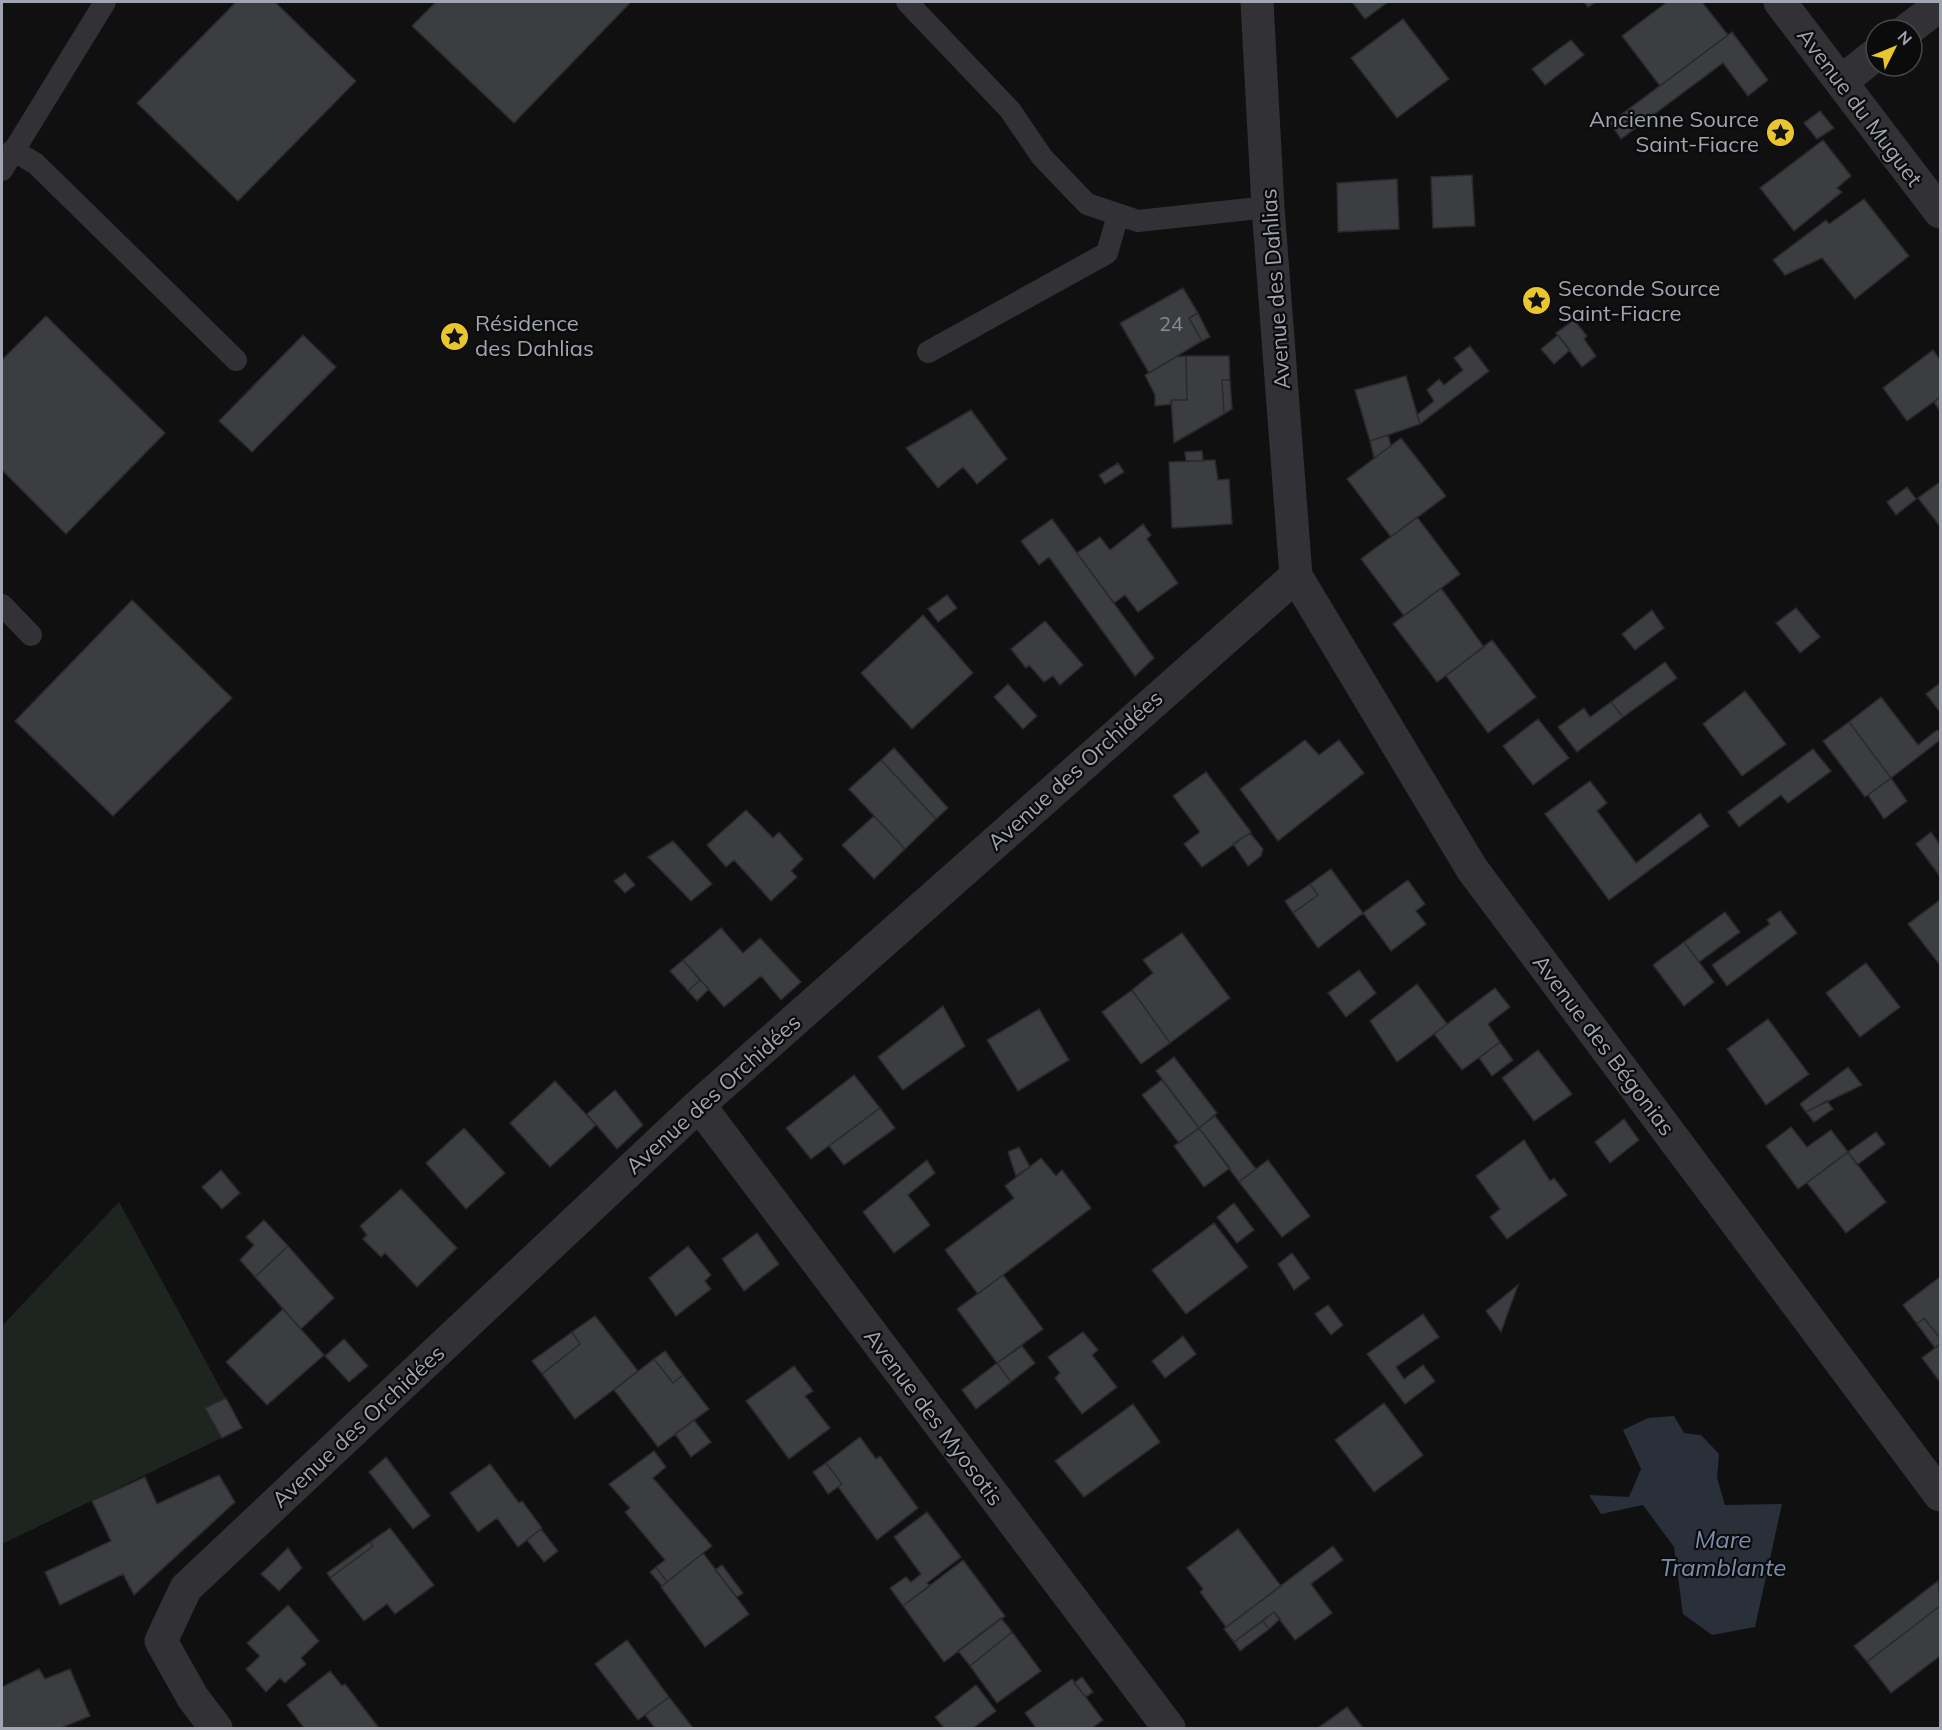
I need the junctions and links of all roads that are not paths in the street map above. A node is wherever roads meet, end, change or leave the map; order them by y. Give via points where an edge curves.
1 (105, 2) edge
2 (907, 2) edge
3 (1257, 2) edge
4 (1780, 2) edge
5 (1941, 5) edge
6 (1923, 18) edge
7 (1864, 63) edge
8 (1840, 82) junction
9 (13, 150) junction
10 (2, 170) edge
11 (1268, 207) junction
12 (1941, 212) edge
13 (1118, 215) junction
14 (928, 352) dead end
15 (236, 360) dead end
16 (1296, 576) junction
17 (2, 605) edge
18 (31, 635) dead end
19 (699, 1105) junction
20 (1941, 1495) edge
21 (216, 1728) edge
22 (1169, 1728) edge

1 - 9 lane
2 - 13 lane via 1010,110 1042,157 1087,204
3 - 11 street, Avenue des Dahlias
4 - 8 street, Avenue du Muguet
5 - 6 street
7 - 8 street
8 - 12 street, Avenue du Muguet
9 - 10 lane
9 - 15 lane via 36,164
11 - 13 lane via 1138,222
11 - 16 street, Avenue des Dahlias
13 - 14 lane via 1107,252
16 - 19 street, Avenue des Orchidées
16 - 20 street, Avenue des Bégonias via 1472,869
17 - 18 lane
19 - 21 street, Avenue des Orchidées via 186,1588 161,1641 193,1698
19 - 22 street, Avenue des Myosotis

